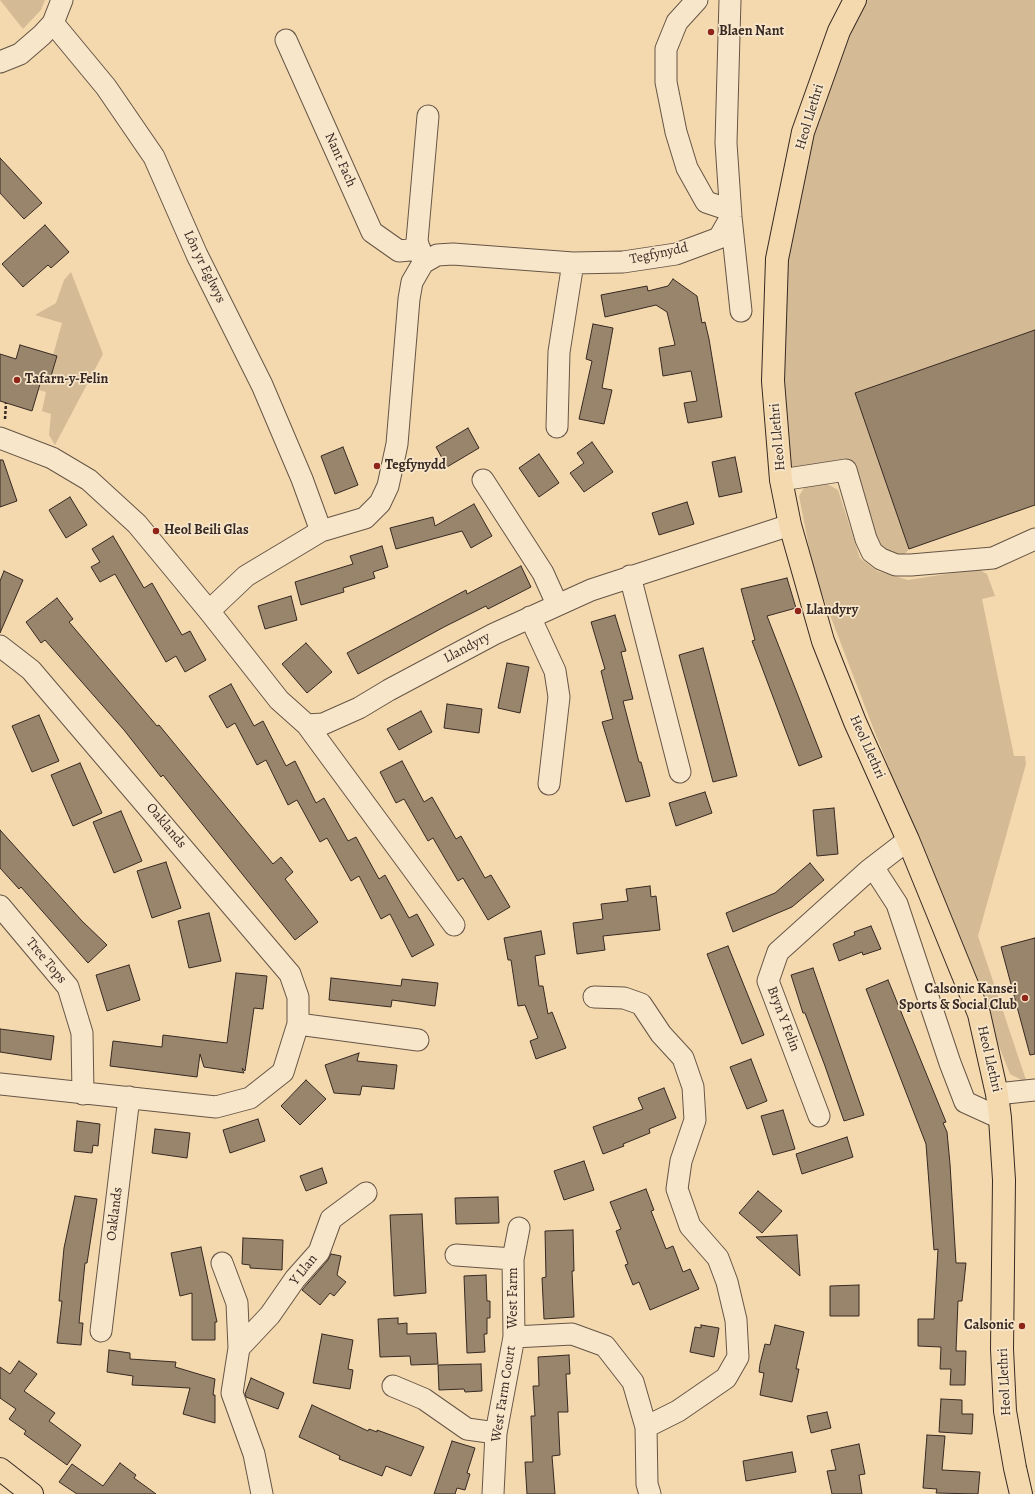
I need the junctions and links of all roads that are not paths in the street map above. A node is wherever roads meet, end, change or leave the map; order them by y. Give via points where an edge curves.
1 (62, 0) edge
2 (697, 0) edge
3 (730, 0) edge
4 (855, 0) edge
5 (53, 23) junction
6 (286, 40) dead end
7 (0, 62) edge
8 (428, 116) dead end
9 (730, 214) junction
10 (421, 256) junction
11 (573, 263) junction
12 (741, 311) dead end
13 (557, 427) dead end
14 (0, 438) edge
15 (483, 480) dead end
16 (781, 480) junction
17 (790, 525) junction
18 (321, 531) junction
19 (1035, 539) edge
20 (630, 576) junction
21 (557, 604) junction
22 (209, 611) junction
23 (530, 617) junction
24 (0, 646) edge
25 (308, 725) junction
26 (680, 772) dead end
27 (549, 784) dead end
28 (908, 840) junction
29 (873, 867) junction
30 (0, 906) edge
31 (454, 925) dead end
32 (594, 997) dead end
33 (298, 1024) junction
34 (418, 1040) dead end
35 (0, 1084) edge
36 (1035, 1090) edge
37 (83, 1094) junction
38 (997, 1094) junction
39 (129, 1097) junction
40 (820, 1116) dead end
41 (1000, 1118) junction
42 (366, 1193) dead end
43 (519, 1228) dead end
44 (456, 1256) dead end
45 (514, 1259) junction
46 (222, 1262) dead end
47 (101, 1331) dead end
48 (514, 1337) junction
49 (239, 1348) junction
50 (393, 1386) dead end
51 (646, 1427) junction
52 (496, 1433) junction
53 (0, 1469) edge
54 (32, 1494) edge
55 (262, 1494) edge
56 (493, 1494) edge
57 (650, 1494) edge
58 (1021, 1494) edge

1 - 5 street
2 - 9 street via 677,22 666,49 666,82 676,132 687,168 706,202
3 - 9 street via 726,143
4 - 16 main road, Heol Llethri via 839,31 803,132 777,259 773,381
5 - 7 street via 20,54
5 - 18 street, Lôn yr Eglwys via 106,87 154,157 197,255 262,385
6 - 10 street, Nant Fach via 372,232 399,251
8 - 10 street via 418,241
9 - 11 street, Tegfynydd via 719,238 676,254 624,262
9 - 12 street
10 - 11 street, Tegfynydd via 453,254
10 - 18 street via 409,299 397,444 388,486 380,504 365,518
11 - 13 street via 559,352
14 - 22 street via 52,458 89,480 137,524
15 - 21 street via 543,573
16 - 17 main road, Heol Llethri
16 - 19 street via 846,470 872,552 896,565 993,558
17 - 20 street, Llandyry
17 - 28 main road, Heol Llethri via 823,641
18 - 22 street via 246,576
20 - 21 street, Llandyry
20 - 26 street
21 - 23 street, Llandyry
22 - 25 street via 279,700
23 - 25 street, Llandyry via 403,682 359,708 323,724
23 - 27 street via 555,671 559,697
24 - 33 street, Oaklands via 32,670 290,974 298,997
25 - 31 street
28 - 29 street, Bryn Y Felin
28 - 38 main road, Heol Llethri via 979,1014
29 - 40 street, Bryn Y Felin via 778,952 768,981
29 - 41 street via 897,904 950,1063 966,1102
30 - 37 street, Tree Tops via 68,987 82,1033
32 - 51 street via 624,998 641,1004 661,1034 683,1058 693,1087 695,1120 681,1161 677,1189 690,1226 718,1258 736,1320 738,1357 726,1378 678,1411
33 - 34 street
33 - 39 street, Oaklands via 282,1072 250,1098 216,1107
35 - 37 street, Oaklands
36 - 38 street
37 - 39 street, Oaklands
38 - 41 main road, Heol Llethri
39 - 47 street, Oaklands
41 - 58 main road, Heol Llethri via 1004,1180 1002,1349 1005,1411
42 - 49 street, Y Llan via 331,1219 319,1252 295,1279 270,1315
43 - 45 street, West Farm
44 - 45 street, West Farm
45 - 48 street, West Farm
46 - 49 street via 237,1303
48 - 51 street, West Farm Court via 572,1334 605,1346 633,1382
48 - 52 street, West Farm Court
49 - 55 street via 232,1393 254,1454
50 - 52 street via 424,1399 467,1429
51 - 57 street via 647,1484
52 - 56 street, West Farm Court
53 - 54 main road

